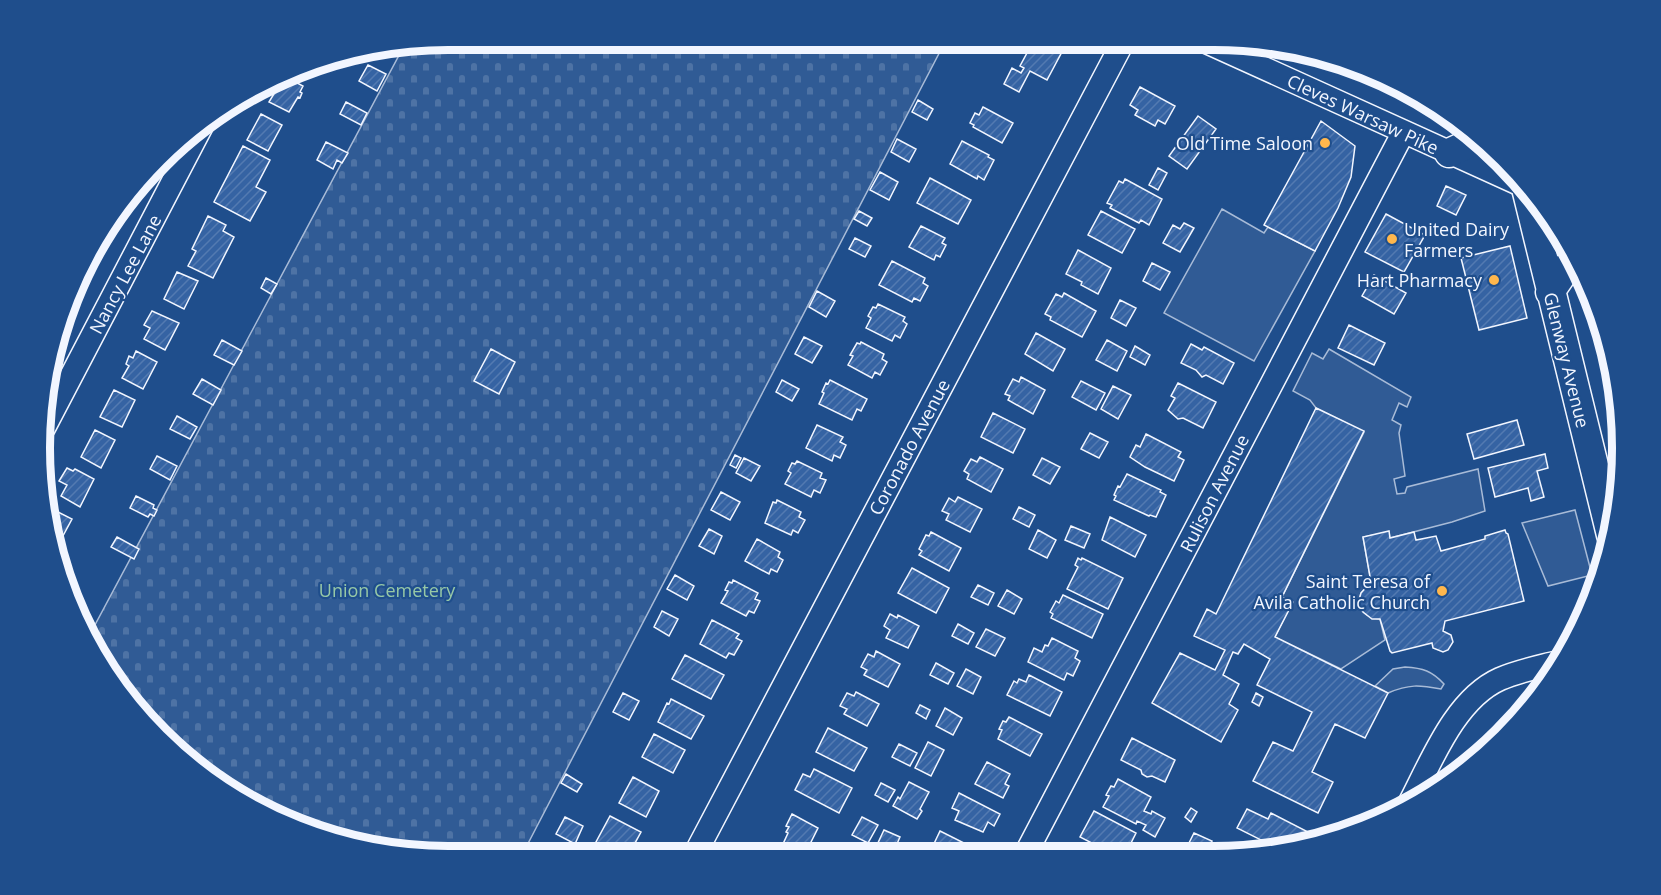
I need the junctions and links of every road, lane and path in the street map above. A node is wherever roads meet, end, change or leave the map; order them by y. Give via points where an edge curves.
1 (1119, 50) edge
2 (1224, 50) edge
3 (1403, 133) junction
4 (194, 141) edge
5 (1470, 143) edge
6 (1449, 153) junction
7 (1506, 177) edge
8 (1531, 208) edge
9 (1568, 266) edge
10 (1550, 292) junction
11 (51, 415) edge
12 (1606, 514) edge
13 (1546, 665) edge
14 (1417, 789) edge
15 (699, 846) edge
16 (1030, 846) edge

1 - 15 street, Coronado Avenue
2 - 3 street, Cleves Warsaw Pike
3 - 6 street, Cleves Warsaw Pike
3 - 16 street, Rulison Avenue
4 - 11 street, Nancy Lee Lane
5 - 6 main road
6 - 7 street, Cleves Warsaw Pike
8 - 10 main road, Glenway Avenue
9 - 10 main road
10 - 12 main road, Glenway Avenue
13 - 14 street via 1499,679 1469,700 1455,718

